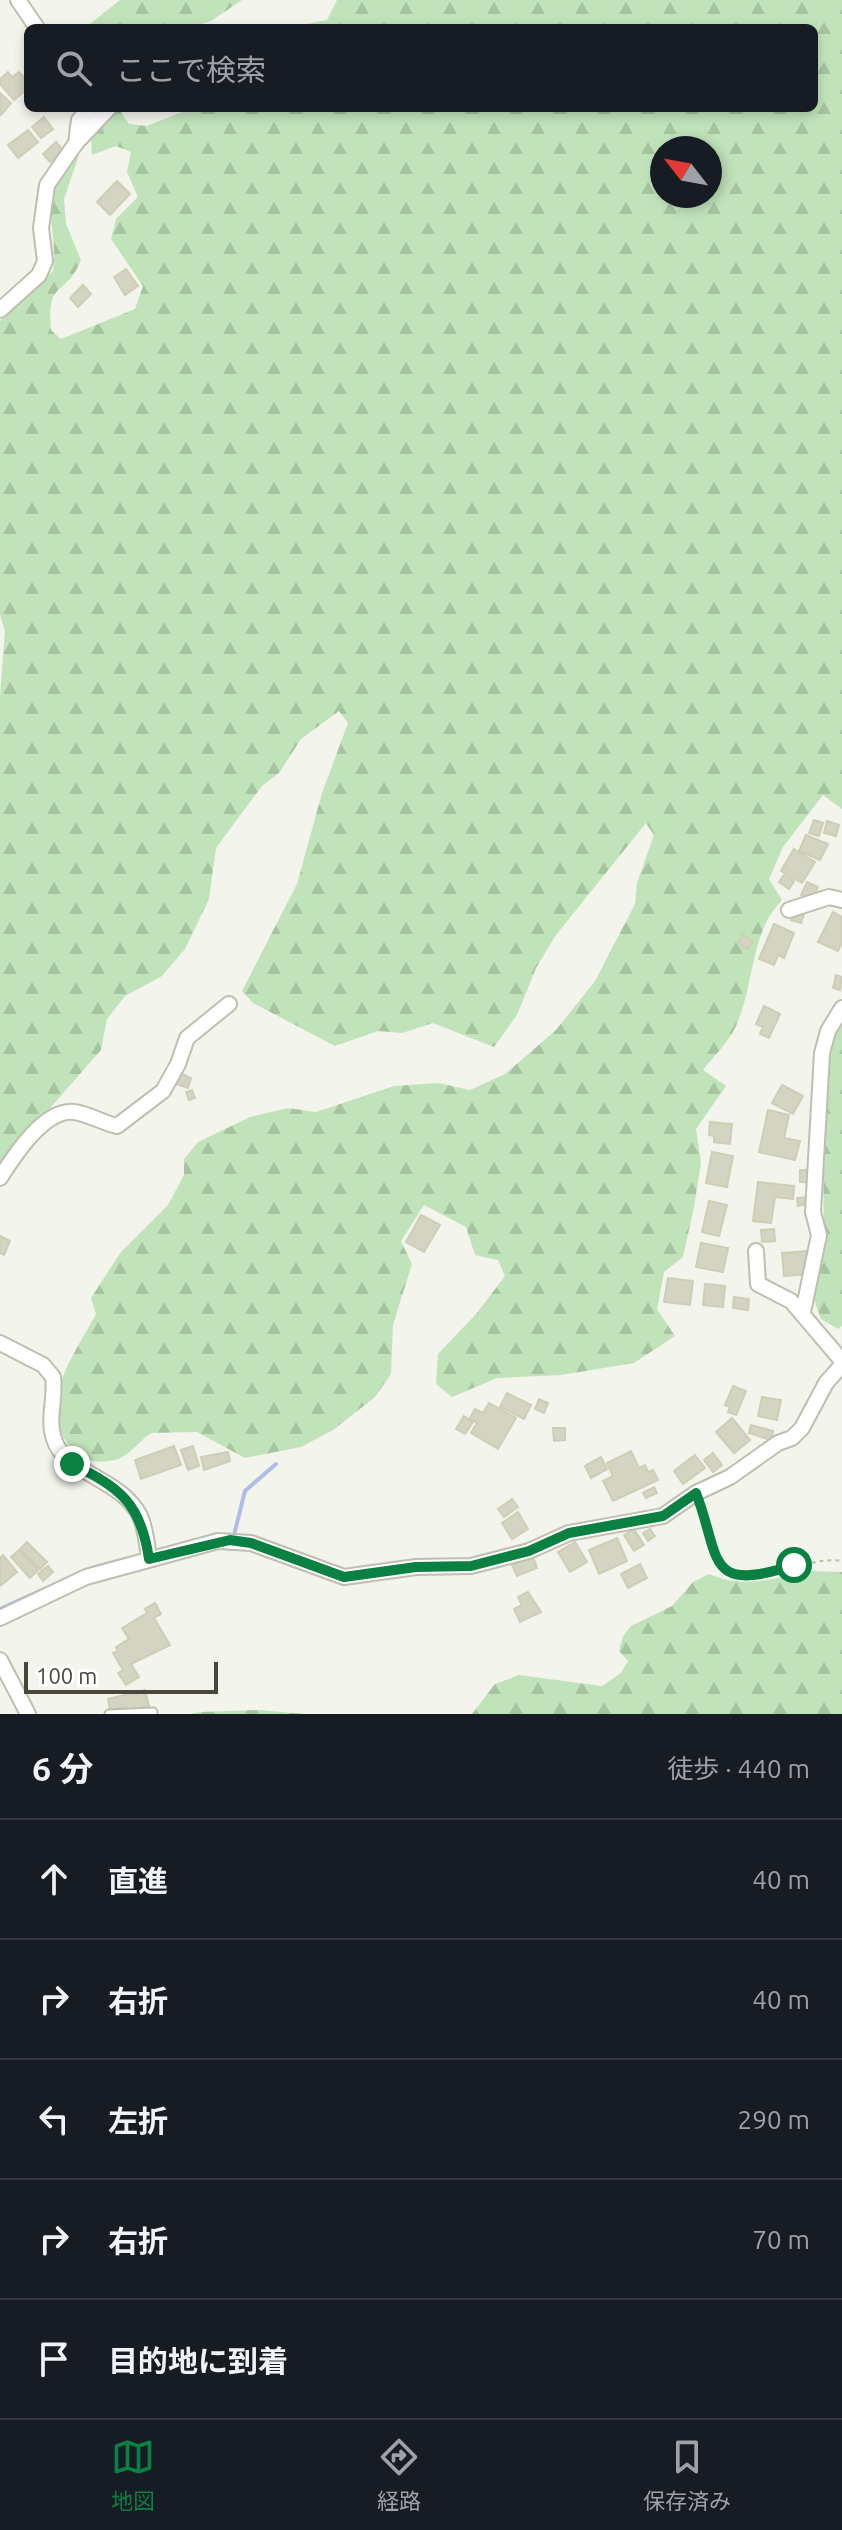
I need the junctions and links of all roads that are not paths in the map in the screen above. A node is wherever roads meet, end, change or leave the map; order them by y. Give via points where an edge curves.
1 (18, 0) edge
2 (34, 24) edge
3 (86, 112) edge
4 (105, 112) edge
5 (76, 143) junction
6 (0, 310) edge
7 (842, 900) edge
8 (789, 910) dead end
9 (229, 1004) dead end
10 (842, 1008) edge
11 (0, 1178) edge
12 (756, 1251) dead end
13 (803, 1312) junction
14 (0, 1343) edge
15 (842, 1363) edge
16 (149, 1559) junction
17 (0, 1618) edge
18 (0, 1660) edge
19 (153, 1712) dead end
20 (28, 1714) edge
21 (109, 1714) edge

1 - 2 street
3 - 5 street via 79,120
4 - 5 street
5 - 6 street via 47,185 41,228 45,261 39,275
7 - 8 street via 829,897
9 - 11 street via 194,1030 163,1091 127,1119 117,1126 73,1112 57,1116 41,1127
10 - 13 street via 822,1053 813,1212 819,1235
12 - 13 street via 758,1284
13 - 15 street
14 - 16 street via 43,1365 53,1377 51,1423 60,1452 108,1482 138,1513
15 - 16 street via 792,1438 663,1516 569,1533 529,1551 471,1566 344,1577 230,1540
16 - 17 street via 86,1577
18 - 20 street
19 - 21 lane

